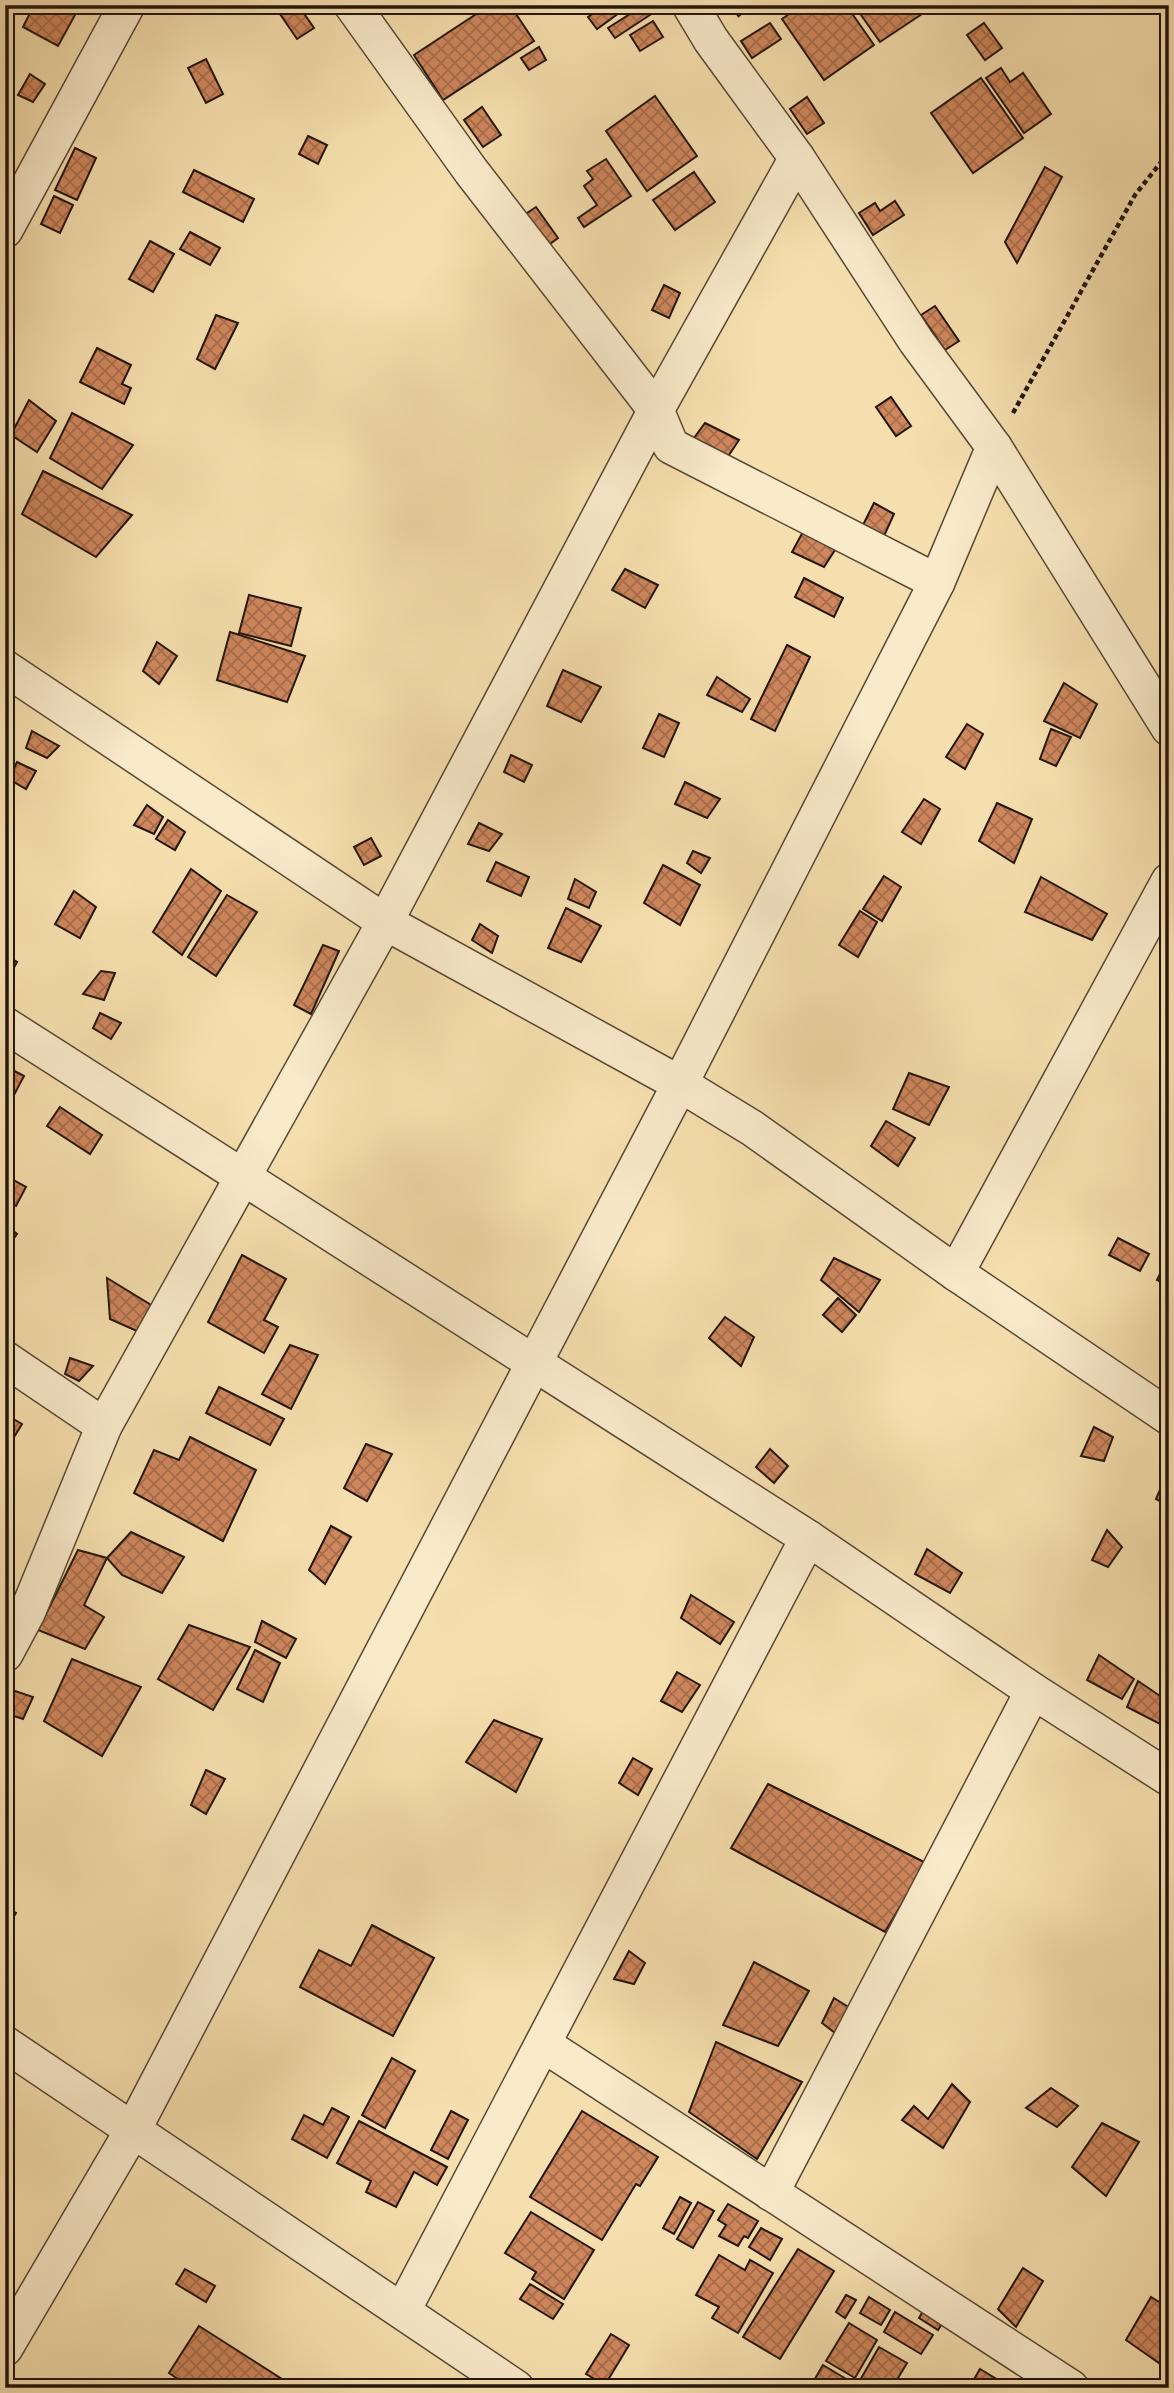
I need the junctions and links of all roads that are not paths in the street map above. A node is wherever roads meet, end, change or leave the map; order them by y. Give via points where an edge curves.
1 (127, 5) edge
2 (352, 5) edge
3 (690, 5) edge
4 (797, 158) junction
5 (5, 230) edge
6 (656, 410) junction
7 (995, 447) junction
8 (937, 582) junction
9 (5, 668) edge
10 (1169, 728) edge
11 (1169, 881) edge
12 (385, 922) junction
13 (5, 1025) edge
14 (680, 1084) junction
15 (242, 1177) junction
16 (956, 1273) junction
17 (5, 1359) edge
18 (533, 1363) junction
19 (1169, 1417) edge
20 (104, 1426) junction
21 (808, 1538) junction
22 (5, 1654) edge
23 (1033, 1691) junction
24 (1169, 1778) edge
25 (5, 2044) edge
26 (543, 2044) junction
27 (134, 2128) junction
28 (771, 2193) junction
29 (403, 2310) junction
30 (5, 2347) edge
31 (516, 2388) edge
32 (1071, 2388) edge

1 - 5 street
2 - 6 street via 471,172
3 - 4 street
4 - 6 street
4 - 7 street via 916,341
6 - 8 street via 671,446
6 - 12 street
7 - 8 street
7 - 10 street
8 - 14 street
9 - 12 street
11 - 16 street
12 - 14 street
12 - 15 street
13 - 15 street
14 - 16 street via 752,1128
14 - 18 street
15 - 18 street
15 - 20 street
16 - 19 street
17 - 20 street
18 - 21 street
18 - 27 street
20 - 22 street via 27,1613
21 - 23 street
21 - 26 street
23 - 24 street
23 - 28 street
25 - 27 street
26 - 28 street
26 - 29 street
27 - 29 street
27 - 30 street
28 - 32 street
29 - 31 street

